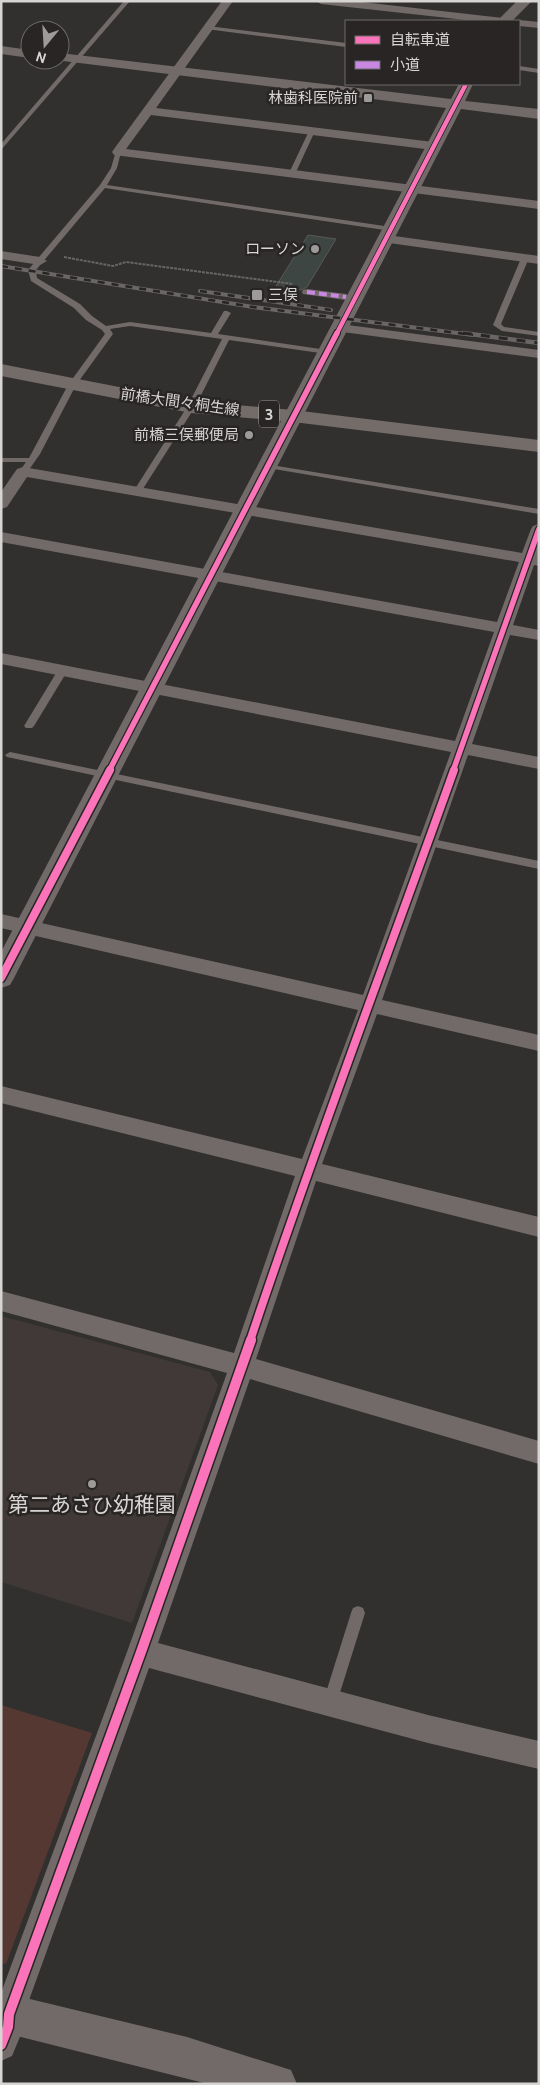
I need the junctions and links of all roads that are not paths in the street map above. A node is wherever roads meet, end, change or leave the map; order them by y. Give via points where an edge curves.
1 (127, 1) edge
2 (228, 1) edge
3 (321, 1) edge
4 (525, 1) edge
5 (368, 4) edge
6 (495, 20) edge
7 (504, 20) edge
8 (520, 23) edge
9 (539, 25) edge
10 (208, 28) junction
11 (345, 45) edge
12 (1, 50) edge
13 (20, 53) edge
14 (70, 58) edge
15 (78, 59) junction
16 (520, 68) edge
17 (539, 70) edge
18 (178, 71) junction
19 (465, 85) edge
20 (456, 103) junction
21 (148, 111) junction
22 (539, 114) edge
23 (312, 131) junction
24 (433, 146) junction
25 (1, 148) edge
26 (118, 152) junction
27 (290, 173) junction
28 (103, 186) junction
29 (410, 189) junction
30 (539, 205) edge
31 (389, 234) junction
32 (1, 255) edge
33 (43, 257) junction
34 (525, 258) junction
35 (539, 260) edge
36 (308, 292) dead end
37 (346, 297) dead end
38 (227, 313) dead end
39 (105, 328) junction
40 (340, 328) junction
41 (539, 334) edge
42 (213, 336) junction
43 (226, 338) junction
44 (327, 352) junction
45 (539, 354) edge
46 (1, 370) edge
47 (72, 385) junction
48 (191, 407) junction
49 (293, 416) junction
50 (539, 446) edge
51 (1, 460) edge
52 (27, 466) junction
53 (268, 466) junction
54 (137, 492) junction
55 (1, 504) edge
56 (245, 511) junction
57 (539, 512) edge
58 (539, 529) edge
59 (1, 537) edge
60 (533, 561) edge
61 (212, 575) junction
62 (502, 628) junction
63 (539, 635) edge
64 (1, 658) edge
65 (63, 670) junction
66 (153, 688) junction
67 (29, 726) dead end
68 (460, 748) junction
69 (10, 755) dead end
70 (539, 763) edge
71 (108, 776) junction
72 (427, 842) junction
73 (539, 865) edge
74 (1, 921) edge
75 (28, 927) junction
76 (1, 978) edge
77 (370, 1005) junction
78 (539, 1043) edge
79 (1, 1094) edge
80 (308, 1170) junction
81 (539, 1227) edge
82 (1, 1302) edge
83 (242, 1366) junction
84 (539, 1453) edge
85 (358, 1613) dead end
86 (142, 1652) junction
87 (330, 1702) junction
88 (539, 1754) edge
89 (4, 2024) edge
90 (277, 2084) edge

1 - 15 lane
2 - 10 street
3 - 5 street
4 - 7 street
5 - 6 street
8 - 9 street
10 - 11 lane
10 - 18 street
12 - 13 street
14 - 15 street
15 - 18 street
15 - 25 lane
16 - 17 lane
18 - 20 street
18 - 21 street
19 - 20 street
20 - 22 street
20 - 24 street
21 - 23 street
21 - 26 street
23 - 24 street
23 - 27 lane
24 - 29 street
26 - 27 street
26 - 28 lane via 114,168
27 - 29 street
28 - 31 lane
28 - 33 lane
29 - 30 street
29 - 31 street
31 - 34 street
31 - 40 street
32 - 33 street
33 - 39 lane via 32,270 34,279
34 - 35 street
34 - 41 lane via 497,325 502,329
36 - 37 street
38 - 42 lane
39 - 42 lane via 130,324
39 - 47 lane via 108,338
40 - 44 street
40 - 45 street
42 - 43 lane
43 - 44 lane
43 - 48 lane
44 - 49 street
46 - 47 main road, 前橋大間々桐生線 / 3
47 - 48 main road, 前橋大間々桐生線 / 3
47 - 52 lane
48 - 49 main road, 前橋大間々桐生線 / 3
48 - 54 lane
49 - 50 main road, 前橋大間々桐生線 / 3
49 - 53 street
51 - 52 lane
52 - 54 street
52 - 55 street
53 - 56 street
53 - 57 lane
54 - 56 street
56 - 60 street
56 - 61 street
58 - 60 street
59 - 61 street
60 - 62 street
61 - 62 street
61 - 66 street
62 - 63 street
62 - 68 street
64 - 65 street
65 - 66 street
65 - 67 lane
66 - 68 street
66 - 71 street
68 - 70 street
68 - 72 street
69 - 71 lane
71 - 72 lane
71 - 75 street
72 - 73 lane
72 - 77 street
74 - 75 street
75 - 76 street
75 - 77 street
77 - 78 street
77 - 80 street
79 - 80 street
80 - 81 street
80 - 83 street
82 - 83 street
83 - 84 street
83 - 86 street
85 - 87 lane
86 - 87 street
86 - 89 street
87 - 88 street via 428,1729
89 - 90 street via 187,2057

